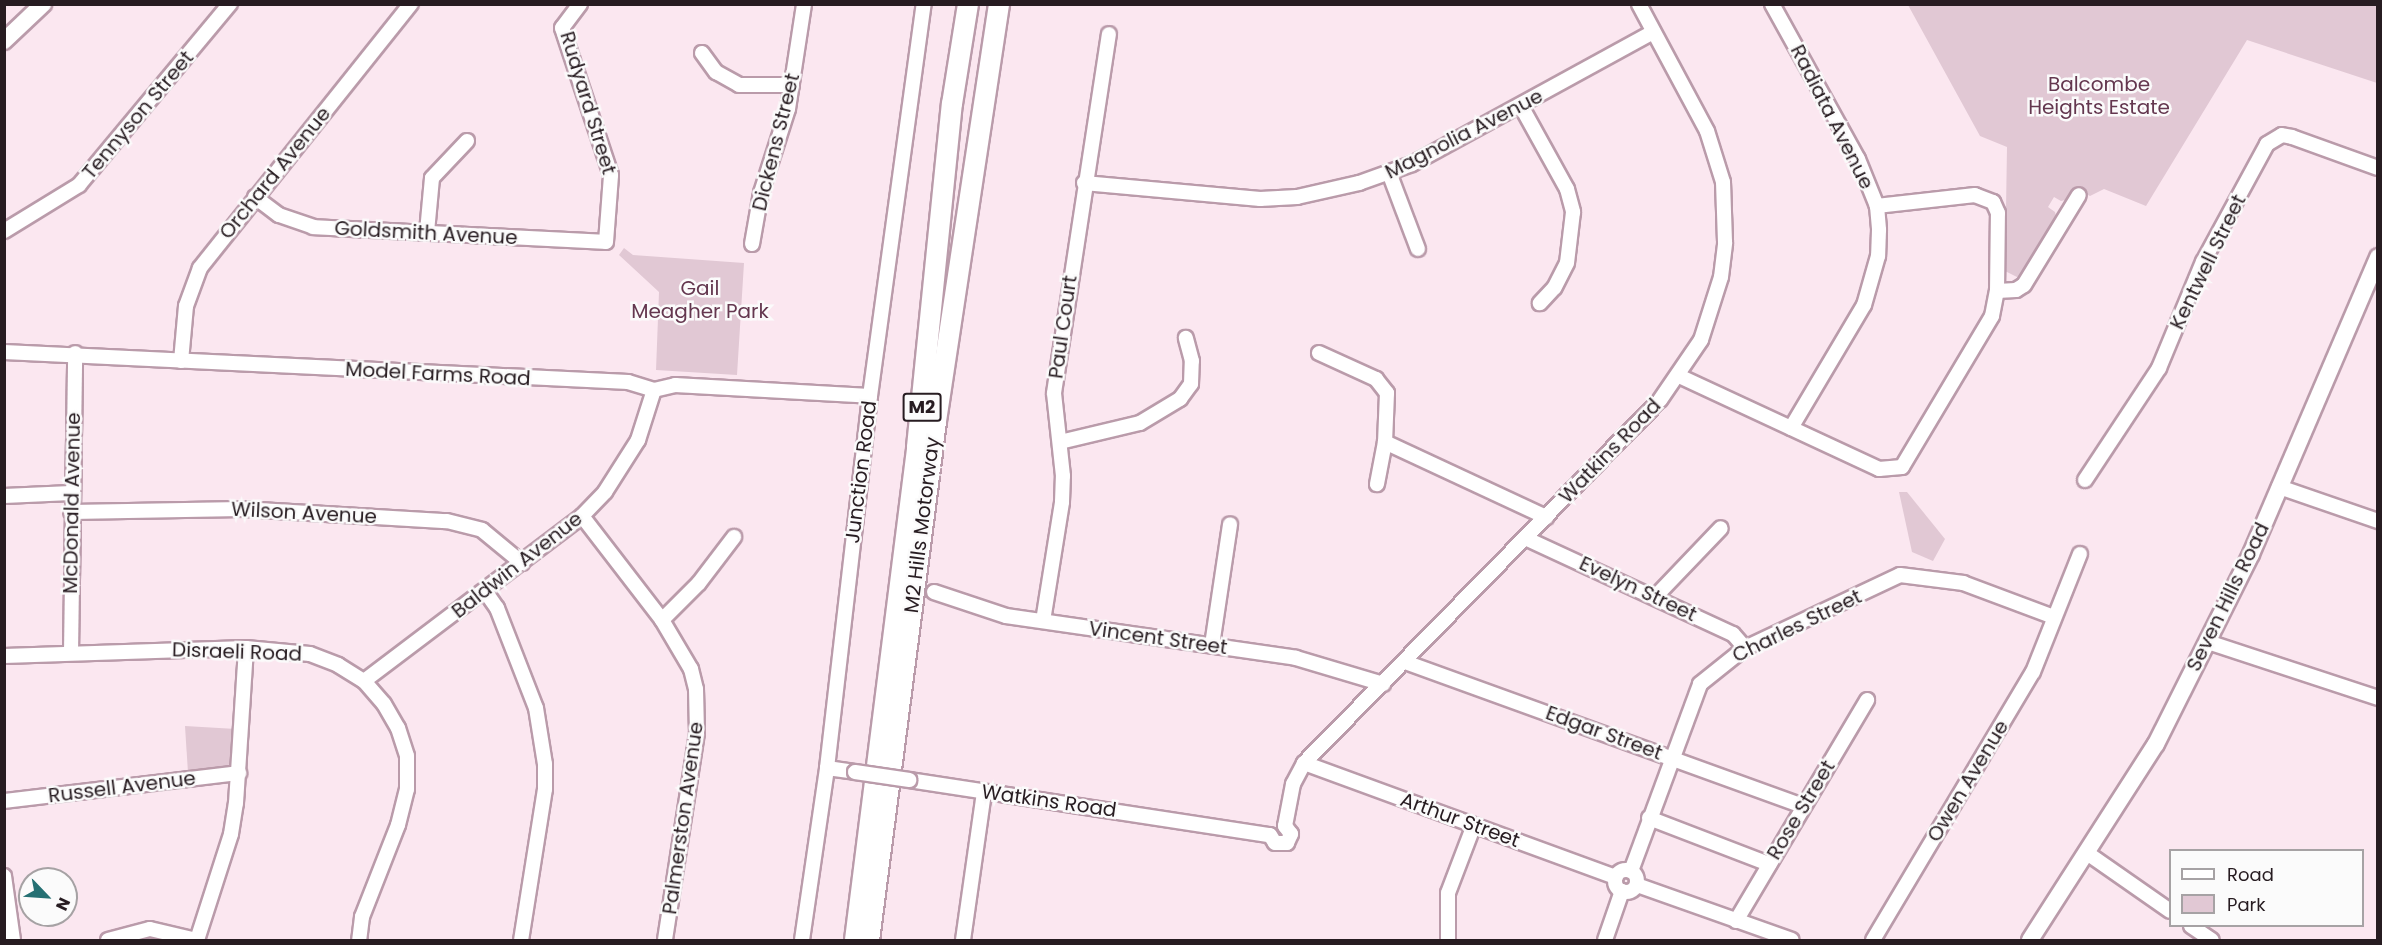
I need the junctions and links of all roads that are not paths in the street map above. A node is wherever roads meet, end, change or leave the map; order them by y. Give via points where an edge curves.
1 (43, 4) edge
2 (230, 4) edge
3 (411, 4) edge
4 (580, 4) edge
5 (804, 4) edge
6 (924, 4) edge
7 (968, 4) edge
8 (999, 4) edge
9 (1639, 4) edge
10 (1772, 4) edge
11 (1653, 32) junction
12 (1109, 34) dead end
13 (4, 41) edge
14 (702, 53) dead end
15 (792, 86) junction
16 (1521, 106) junction
17 (467, 141) dead end
18 (2378, 168) edge
19 (1390, 175) junction
20 (1084, 183) junction
21 (2079, 195) dead end
22 (255, 197) junction
23 (1877, 206) junction
24 (4, 231) edge
25 (428, 232) junction
26 (606, 242) joint
27 (752, 244) dead end
28 (1418, 249) dead end
29 (2378, 257) edge
30 (1997, 291) junction
31 (1540, 303) dead end
32 (1186, 338) dead end
33 (4, 351) edge
34 (75, 353) junction
35 (1319, 353) dead end
36 (180, 361) junction
37 (1679, 376) junction
38 (654, 390) junction
39 (870, 396) junction
40 (1791, 428) junction
41 (1060, 442) junction
42 (1385, 442) junction
43 (2085, 480) dead end
44 (1377, 484) dead end
45 (2279, 487) junction
46 (71, 494) junction
47 (4, 496) edge
48 (71, 512) junction
49 (582, 516) junction
50 (1546, 517) junction
51 (2378, 521) edge
52 (1230, 524) dead end
53 (1721, 528) dead end
54 (734, 537) dead end
55 (1525, 538) junction
56 (2080, 554) dead end
57 (522, 563) junction
58 (485, 591) junction
59 (934, 592) dead end
60 (1654, 597) junction
61 (2054, 617) junction
62 (662, 620) junction
63 (1043, 621) junction
64 (2208, 642) junction
65 (1212, 645) junction
66 (246, 648) junction
67 (1745, 648) junction
68 (71, 653) junction
69 (4, 656) edge
70 (1405, 662) junction
71 (364, 681) junction
72 (1383, 684) junction
73 (2378, 698) edge
74 (1867, 700) dead end
75 (1671, 758) junction
76 (1304, 763) junction
77 (827, 768) junction
78 (238, 773) junction
79 (984, 792) junction
80 (4, 801) edge
81 (1802, 806) junction
82 (872, 808) junction
83 (1649, 818) junction
84 (1474, 825) junction
85 (882, 845) junction
86 (2087, 853) junction
87 (1769, 864) junction
88 (1630, 871) junction
89 (4, 876) edge
90 (1616, 877) junction
91 (1637, 885) junction
92 (1622, 891) junction
93 (2169, 910) edge
94 (2043, 919) junction
95 (1736, 921) junction
96 (2192, 927) edge
97 (1775, 938) edge
98 (14, 940) edge
99 (108, 940) edge
100 (197, 940) edge
101 (359, 940) edge
102 (521, 940) edge
103 (665, 940) edge
104 (802, 940) edge
105 (847, 940) edge
106 (855, 940) edge
107 (869, 940) edge
108 (878, 940) edge
109 (963, 940) edge
110 (1448, 940) edge
111 (1605, 940) edge
112 (1792, 940) edge
113 (1873, 940) edge
114 (2022, 940) edge
115 (2030, 940) edge
116 (2212, 940) edge

1 - 13 main road
2 - 24 street, Tennyson Street via 79,184
3 - 22 street, Orchard Avenue
4 - 26 street, Rudyard Street via 562,28 612,175
5 - 15 street, Dickens Street
6 - 39 street, Junction Road
7 - 82 highway, M2 Hills Motorway / M2 via 940,201 921,412
8 - 85 highway, M2 Hills Motorway / M2 via 936,422
9 - 11 street, Watkins Road
10 - 23 street, Radiata Avenue via 1858,159
11 - 16 street, Magnolia Avenue
11 - 37 street, Watkins Road via 1707,130 1723,182 1726,214 1716,297 1701,340
12 - 20 street, Paul Court
14 - 15 street via 716,72 740,85
15 - 27 street, Dickens Street via 789,109 761,193
16 - 19 street, Magnolia Avenue
16 - 31 street via 1567,189 1574,212 1567,263 1554,288
17 - 25 street via 432,178
18 - 43 street, Kentwell Street via 2292,137 2282,135 2267,144 2203,262 2159,368
19 - 20 street, Magnolia Avenue via 1297,197 1260,199
19 - 28 street
20 - 41 street, Paul Court via 1054,393
21 - 30 street via 2024,285 2016,290
22 - 25 street, Goldsmith Avenue via 286,219 313,227
22 - 36 street, Orchard Avenue via 190,287
23 - 30 street via 1974,195 1993,202 1998,213
23 - 40 street, Radiata Avenue via 1878,256 1864,305
25 - 26 street, Goldsmith Avenue
29 - 45 main road, Seven Hills Road
30 - 40 street via 1986,331 1902,467 1879,470
32 - 41 street via 1192,361 1191,384 1180,399 1140,423
33 - 34 street, Model Farms Road
34 - 36 street, Model Farms Road
34 - 46 street, McDonald Avenue
35 - 42 street via 1383,385 1389,402
36 - 38 street, Model Farms Road via 628,382
37 - 40 street
37 - 50 street, Watkins Road
38 - 39 street, Model Farms Road via 675,385
38 - 49 street, Baldwin Avenue via 633,450 605,492
39 - 77 street, Junction Road
41 - 63 street, Paul Court via 1062,502
42 - 44 street
42 - 50 street
45 - 51 street
45 - 64 main road, Seven Hills Road
46 - 47 street
46 - 48 street, McDonald Avenue
48 - 57 street, Wilson Avenue via 242,509 447,521 482,530
48 - 68 street, McDonald Avenue
49 - 57 street, Baldwin Avenue
49 - 62 street, Palmerston Avenue
50 - 55 street, Watkins Road
52 - 65 street
53 - 60 street
54 - 62 street via 699,584
55 - 60 street, Evelyn Street
55 - 70 street, Watkins Road
56 - 61 street, Owen Avenue
57 - 58 street, Baldwin Avenue
58 - 71 street, Baldwin Avenue
58 - 102 street via 497,608 536,708 545,764 545,789
59 - 63 street, Vincent Street via 999,614
60 - 67 street, Evelyn Street via 1733,634
61 - 67 street, Charles Street via 1963,583 1900,575
61 - 113 street, Owen Avenue via 2022,692
62 - 103 street, Palmerston Avenue via 691,669 699,711
63 - 65 street, Vincent Street
64 - 73 street
64 - 86 main road, Seven Hills Road via 2142,769
65 - 72 street, Vincent Street via 1296,658
66 - 68 street, Disraeli Road
66 - 71 street, Disraeli Road via 309,654 338,664
66 - 78 street
67 - 75 street, Charles Street via 1700,684
68 - 69 street, Disraeli Road
70 - 72 street, Watkins Road
70 - 75 street, Edgar Street
71 - 101 street, Disraeli Road via 384,704 398,729 406,756 407,789 398,825 362,917
72 - 76 street, Watkins Road
74 - 81 street, Rose Street
75 - 81 street, Edgar Street
75 - 83 street, Charles Street
76 - 79 street, Watkins Road via 1293,784 1285,826 1291,834 1287,843 1275,843 1270,835
76 - 84 street, Arthur Street
77 - 79 street, Watkins Road, bridge
77 - 104 street, Junction Road
78 - 80 street, Russell Avenue
78 - 100 street via 231,834
79 - 109 street
81 - 87 street, Rose Street
82 - 105 highway
82 - 106 highway, M2 Hills Motorway / M2
83 - 87 street
83 - 88 street, Charles Street
84 - 90 street, Arthur Street
84 - 110 street via 1448,893
85 - 107 highway, M2 Hills Motorway / M2
85 - 108 highway
86 - 93 street
86 - 94 main road, Seven Hills Road
87 - 95 street, Rose Street
88 - 90 street
88 - 91 street
89 - 98 street
90 - 92 street
91 - 92 street
91 - 95 street
92 - 111 street
94 - 114 main road, Seven Hills Road
94 - 115 main road, Seven Hills Road
95 - 97 street
96 - 116 street
97 - 112 street
99 - 100 street via 134,930 150,929

